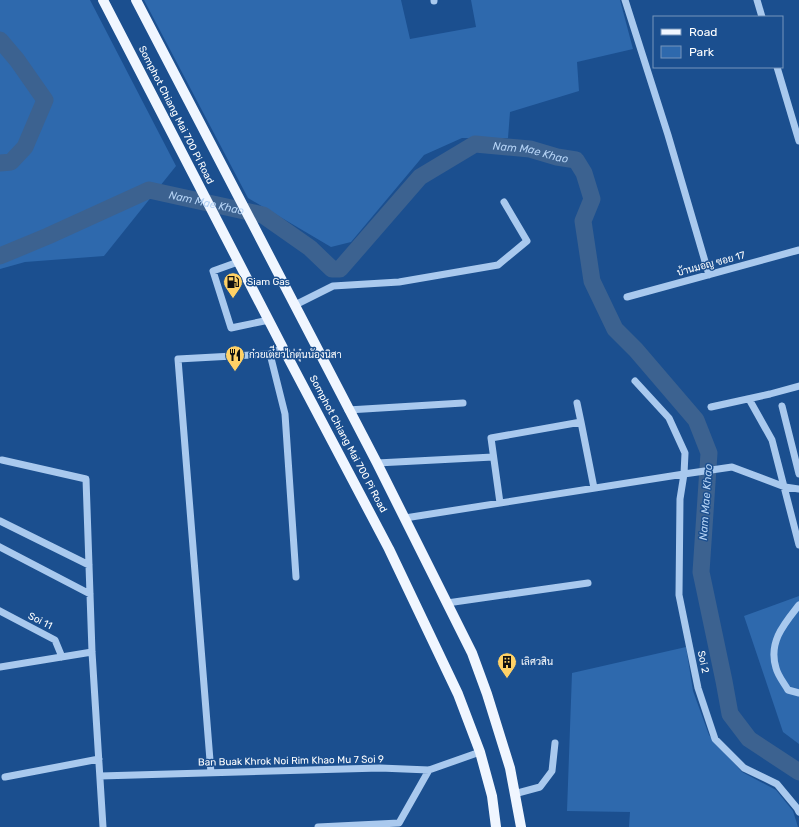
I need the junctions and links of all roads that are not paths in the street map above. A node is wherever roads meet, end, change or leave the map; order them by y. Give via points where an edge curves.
1 (103, 0) edge
2 (136, 0) edge
3 (625, 0) edge
4 (757, 0) edge
5 (762, 16) edge
6 (777, 68) edge
7 (799, 141) edge
8 (504, 202) dead end
9 (799, 250) edge
10 (238, 262) junction
11 (709, 275) junction
12 (627, 297) dead end
13 (295, 305) junction
14 (269, 320) junction
15 (283, 348) junction
16 (270, 354) junction
17 (635, 381) dead end
18 (799, 386) edge
19 (749, 399) junction
20 (463, 403) dead end
21 (577, 403) dead end
22 (782, 406) dead end
23 (711, 407) dead end
24 (348, 410) junction
25 (581, 422) junction
26 (493, 457) junction
27 (2, 460) dead end
28 (377, 463) junction
29 (684, 474) junction
30 (799, 474) edge
31 (785, 487) junction
32 (594, 488) junction
33 (799, 489) edge
34 (500, 503) junction
35 (405, 518) junction
36 (0, 521) edge
37 (799, 545) edge
38 (0, 547) edge
39 (89, 565) junction
40 (296, 577) dead end
41 (588, 583) dead end
42 (90, 594) junction
43 (447, 603) junction
44 (799, 605) edge
45 (0, 611) edge
46 (92, 652) junction
47 (62, 657) junction
48 (0, 667) edge
49 (799, 693) edge
50 (555, 743) dead end
51 (480, 752) junction
52 (99, 759) junction
53 (429, 770) junction
54 (211, 773) junction
55 (100, 776) junction
56 (5, 777) dead end
57 (514, 794) junction
58 (799, 812) edge
59 (358, 826) edge
60 (103, 827) edge
61 (318, 827) edge
62 (496, 827) edge
63 (521, 827) edge

1 - 10 main road, Somphot Chiang Mai 700 Pi Road
2 - 13 main road, Somphot Chiang Mai 700 Pi Road
3 - 11 street
4 - 5 street
6 - 7 street
8 - 13 street via 527,241 498,265 399,282 334,286
9 - 11 street, บ้านมอญ ซอย 17
10 - 14 main road, Somphot Chiang Mai 700 Pi Road
10 - 14 street via 213,271 231,328
11 - 12 street, บ้านมอญ ซอย 17
13 - 24 main road, Somphot Chiang Mai 700 Pi Road
14 - 15 main road, Somphot Chiang Mai 700 Pi Road
15 - 16 street
15 - 51 main road, Somphot Chiang Mai 700 Pi Road via 389,549 458,694
16 - 40 street via 285,414
16 - 54 street via 178,359
17 - 29 street, Soi 2 via 669,418 685,453
18 - 19 street
19 - 23 street
19 - 31 street via 772,440
20 - 24 street
21 - 25 street
22 - 30 street
24 - 28 main road, Somphot Chiang Mai 700 Pi Road
25 - 26 street via 491,438
25 - 32 street
26 - 28 street
26 - 34 street
27 - 39 street via 86,479
28 - 35 main road, Somphot Chiang Mai 700 Pi Road
29 - 31 street via 732,467
29 - 32 street
29 - 58 street, Soi 2 via 680,499 679,595 701,695 715,738 744,768 777,784
31 - 33 street
31 - 37 street
32 - 34 street
34 - 35 street
35 - 43 main road, Somphot Chiang Mai 700 Pi Road
36 - 39 street
38 - 42 street
39 - 42 street
41 - 43 street
42 - 46 street
43 - 57 main road, Somphot Chiang Mai 700 Pi Road via 472,653 487,694 510,768
44 - 49 street via 782,626 773,651 776,669 788,690
45 - 47 street, Soi 11 via 55,640
46 - 47 street
46 - 52 street
47 - 48 street
50 - 57 street via 552,771 540,787
51 - 53 street, Ban Buak Khrok Noi Rim Khao Mu 7 Soi 9
51 - 62 main road, Somphot Chiang Mai 700 Pi Road via 492,796
52 - 55 street
52 - 56 street
53 - 54 street, Ban Buak Khrok Noi Rim Khao Mu 7 Soi 9 via 380,768
53 - 59 street via 399,824
54 - 55 street, Ban Buak Khrok Noi Rim Khao Mu 7 Soi 9
55 - 60 street
57 - 63 main road, Somphot Chiang Mai 700 Pi Road
59 - 61 street

